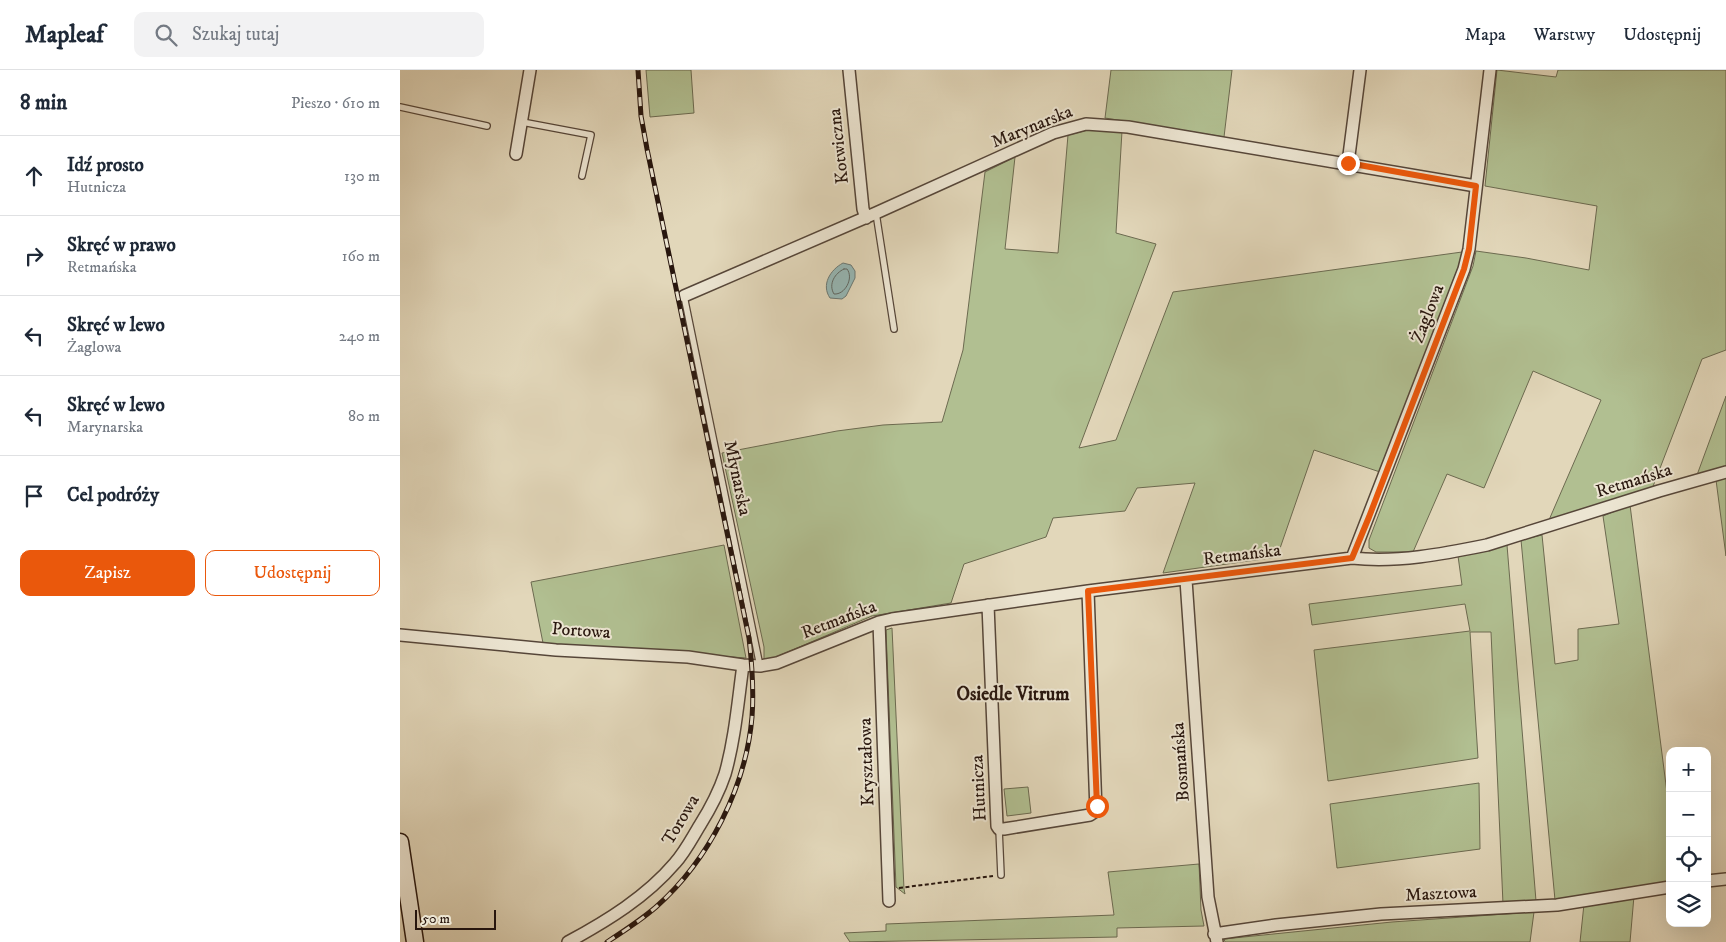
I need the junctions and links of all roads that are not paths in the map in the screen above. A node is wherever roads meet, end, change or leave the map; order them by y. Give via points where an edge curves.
1 (530, 70) edge
2 (849, 70) edge
3 (1360, 70) edge
4 (1490, 70) edge
5 (400, 107) edge
6 (522, 122) junction
7 (487, 126) dead end
8 (516, 154) dead end
9 (1348, 163) junction
10 (582, 176) dead end
11 (1476, 186) junction
12 (871, 215) junction
13 (684, 296) joint
14 (894, 329) dead end
15 (1726, 472) edge
16 (1352, 558) junction
17 (1186, 580) junction
18 (1088, 591) junction
19 (988, 605) junction
20 (879, 622) junction
21 (400, 635) edge
22 (743, 665) junction
23 (760, 666) junction
24 (999, 829) junction
25 (400, 842) edge
26 (1001, 875) road end
27 (1726, 879) edge
28 (1711, 881) edge
29 (1666, 888) edge
30 (889, 901) dead end
31 (1215, 938) edge
32 (415, 942) edge
33 (568, 942) edge

1 - 6 street
2 - 12 street, Kotwiczna via 863,209
3 - 9 street
4 - 11 street, Żaglowa
5 - 7 lane
6 - 8 street
6 - 10 lane via 591,135
9 - 11 street, Marynarska
9 - 12 street, Marynarska via 1128,127 1086,124 1054,134
11 - 16 street, Żaglowa via 1464,269
12 - 13 street, Marynarska
12 - 14 lane
13 - 23 lane, Młynarska
15 - 16 street, Retmańska via 1487,545 1404,559
16 - 17 street, Retmańska
17 - 18 street, Retmańska
17 - 31 street, Bosmańska via 1208,897
18 - 19 street, Retmańska
18 - 24 street, Hutnicza via 1096,811 1090,816
19 - 20 street, Retmańska
19 - 24 street, Hutnicza
20 - 23 street, Retmańska via 777,663
20 - 30 street, Kryształowa
21 - 22 street, Portowa
22 - 23 street, Portowa
22 - 33 street, Torowa via 724,776 685,850 630,905
24 - 26 lane
25 - 32 street
27 - 28 street
29 - 31 street, Masztowa via 1557,905 1373,915 1276,925

